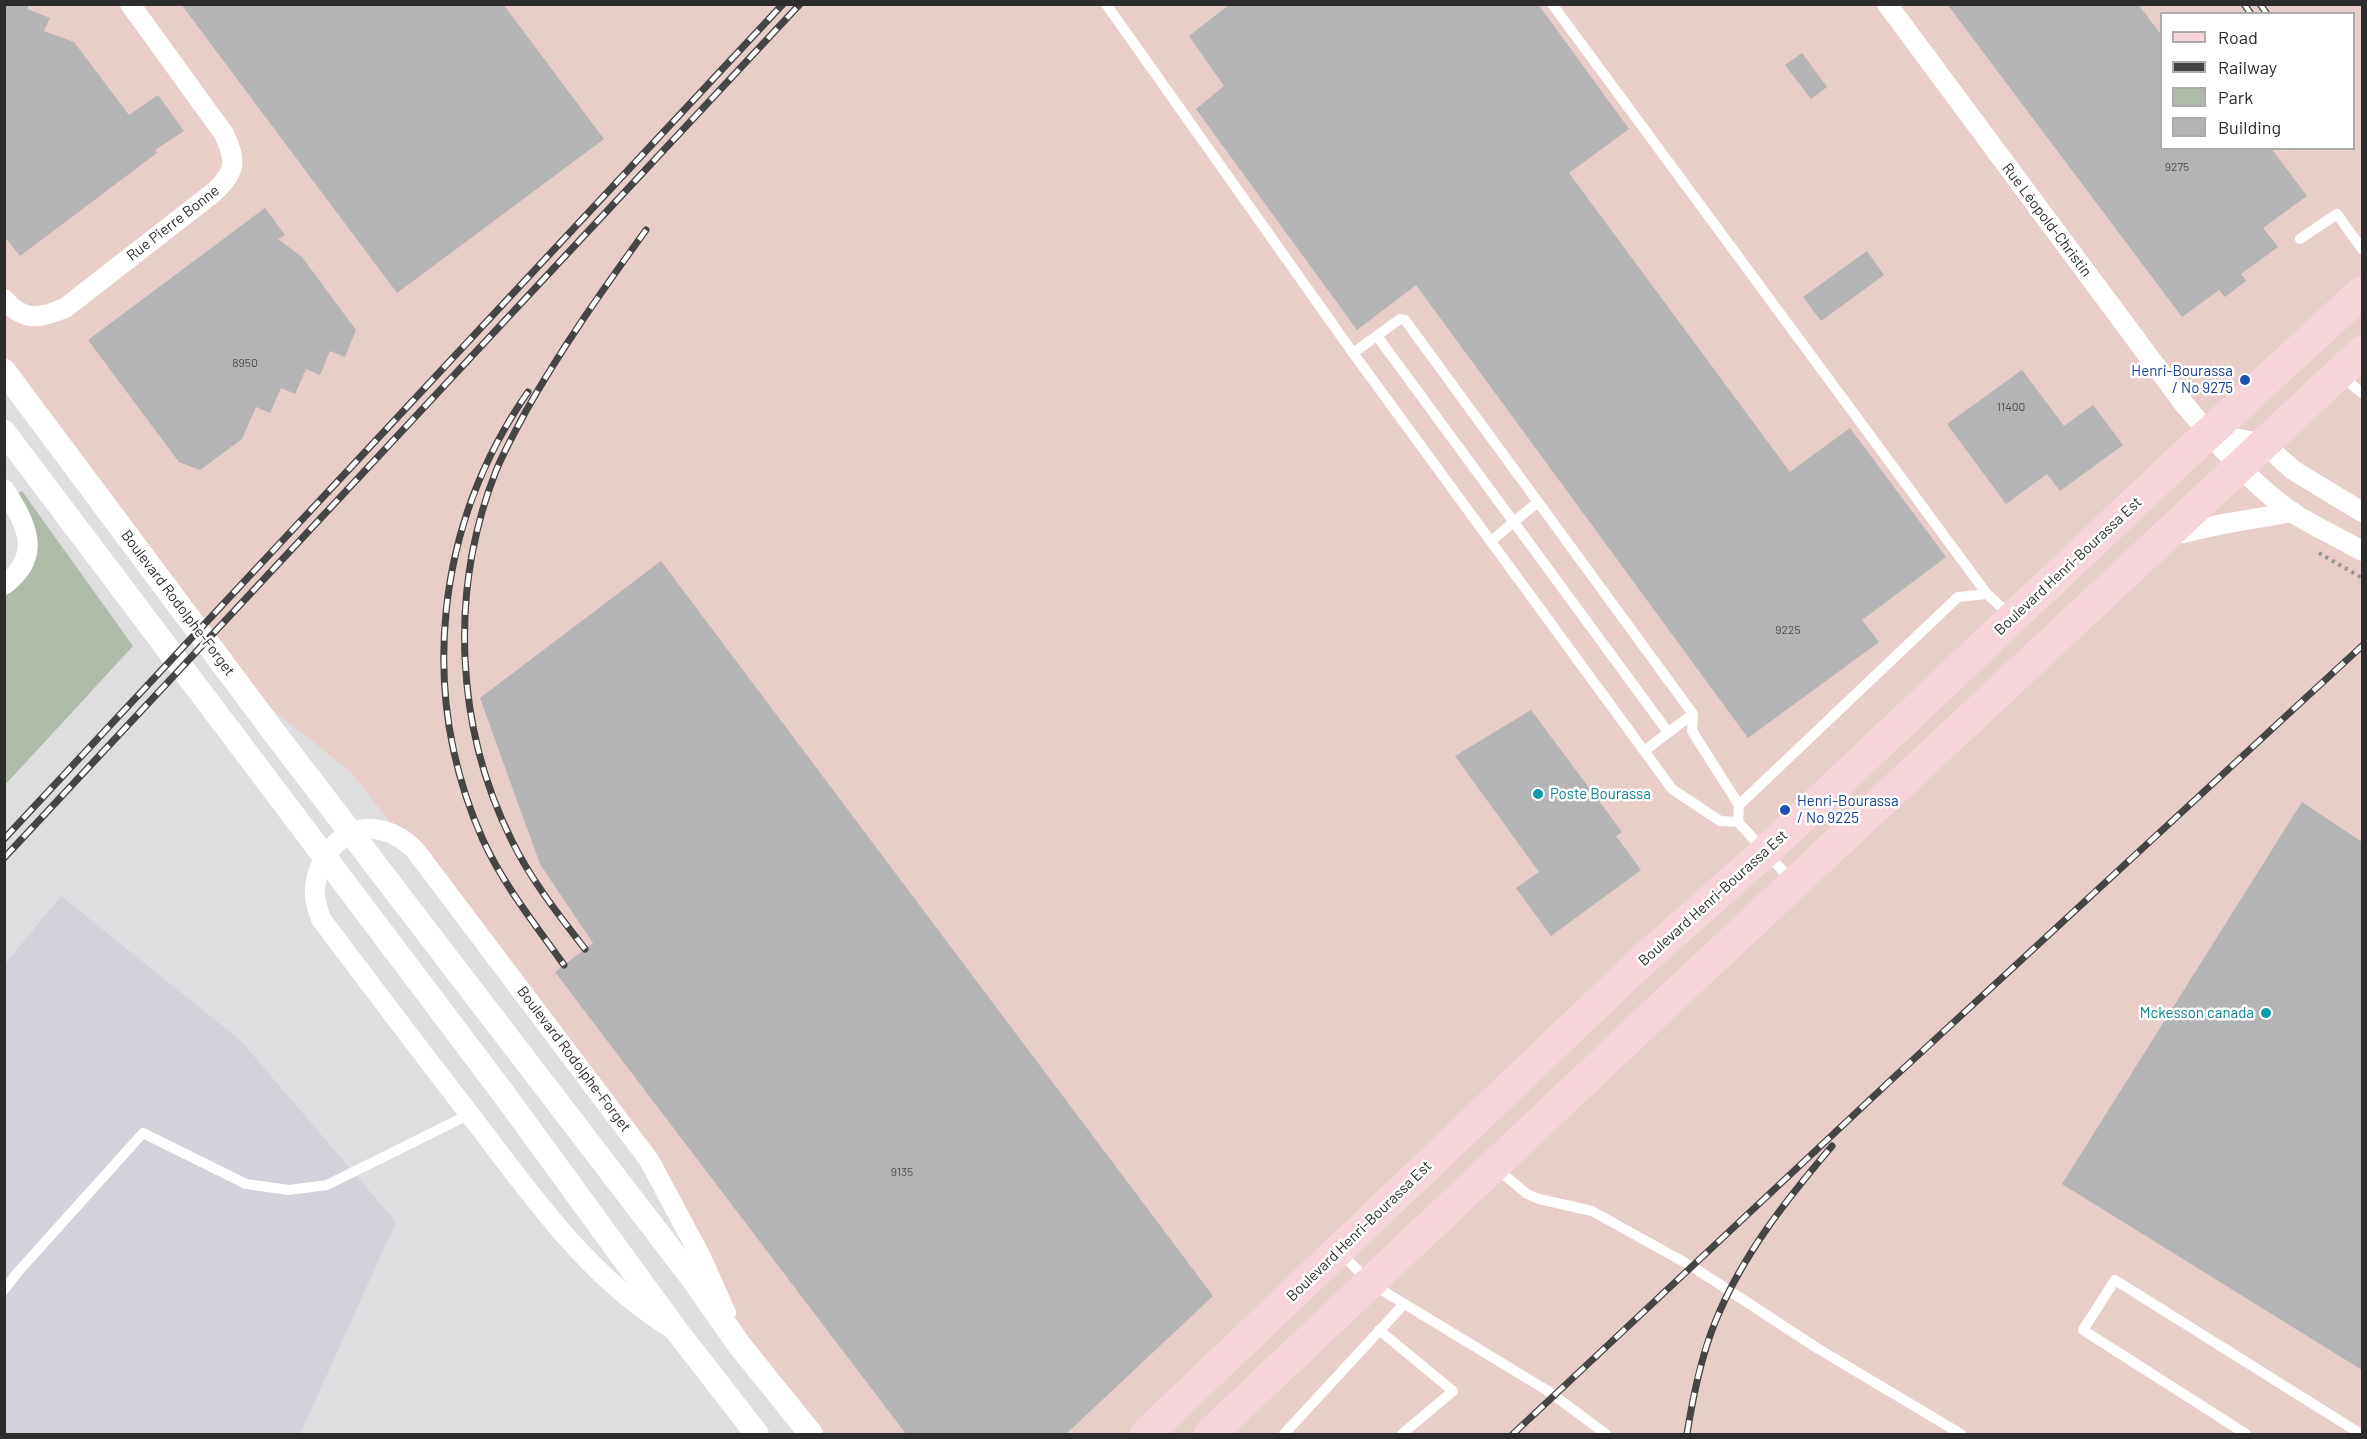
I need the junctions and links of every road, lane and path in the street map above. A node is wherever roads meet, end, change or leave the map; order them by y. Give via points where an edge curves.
1 (130, 4) edge
2 (1106, 4) edge
3 (1552, 4) edge
4 (1887, 4) edge
5 (2300, 239) dead end
6 (2362, 249) edge
7 (2362, 292) edge
8 (4, 299) edge
9 (1377, 336) junction
10 (2362, 352) edge
11 (1353, 353) junction
12 (4, 371) edge
13 (2351, 384) edge
14 (4, 432) edge
15 (2234, 447) junction
16 (4, 489) edge
17 (1538, 502) junction
18 (2293, 512) junction
19 (2362, 512) edge
20 (1513, 522) junction
21 (2167, 536) junction
22 (1491, 541) junction
23 (2316, 551) dead end
24 (2362, 551) edge
25 (2362, 578) edge
26 (4, 585) edge
27 (1987, 594) junction
28 (2013, 618) junction
29 (1693, 714) junction
30 (1668, 732) junction
31 (1644, 751) junction
32 (1739, 805) junction
33 (1738, 822) junction
34 (1764, 853) junction
35 (1795, 884) junction
36 (470, 1114) junction
37 (1494, 1166) junction
38 (1338, 1251) junction
39 (1370, 1283) junction
40 (4, 1290) edge
41 (1404, 1304) junction
42 (676, 1330) junction
43 (1379, 1330) junction
44 (740, 1346) junction
45 (1157, 1428) edge
46 (1602, 1433) edge
47 (757, 1434) edge
48 (811, 1434) edge
49 (1210, 1434) edge
50 (1284, 1434) edge
51 (1402, 1434) edge
52 (1961, 1434) edge
53 (2246, 1434) edge
54 (2361, 1434) edge

1 - 8 street, Rue Pierre Bonne via 224,134 234,165 227,180 213,193 65,308 46,316 29,317
2 - 11 lane
3 - 27 lane
4 - 15 street, Rue Léopold-Christin via 2184,404
5 - 6 lane via 2337,214
7 - 15 main road, Boulevard Henri-Bourassa Est
9 - 11 lane
9 - 17 lane via 1400,319 1405,320
9 - 20 lane
10 - 13 main road, Boulevard Henri-Bourassa Est
11 - 22 lane
12 - 44 street, Boulevard Rodolphe-Forget
13 - 15 main road, Boulevard Henri-Bourassa Est
14 - 42 street, Boulevard Rodolphe-Forget via 506,1097
15 - 18 street
15 - 19 street via 2293,470
15 - 21 main road, Boulevard Henri-Bourassa Est
15 - 28 main road, Boulevard Henri-Bourassa Est
16 - 26 street via 27,529 28,552 22,568
17 - 20 lane
17 - 29 lane
18 - 21 street
18 - 24 street
20 - 22 lane
20 - 30 lane
21 - 35 main road, Boulevard Henri-Bourassa Est
22 - 31 lane
23 - 25 path
27 - 28 lane
27 - 32 lane via 1958,597
28 - 34 main road, Boulevard Henri-Bourassa Est
29 - 30 lane
29 - 32 lane via 1692,731
30 - 31 lane
31 - 33 lane via 1672,789 1720,821
32 - 33 lane
33 - 34 lane
34 - 35 lane
34 - 38 main road, Boulevard Henri-Bourassa Est via 1643,960
35 - 37 main road, Boulevard Henri-Bourassa Est
36 - 40 lane via 327,1185 288,1190 246,1184 143,1133
36 - 42 street, Boulevard Rodolphe-Forget via 543,1211 594,1266 650,1315
36 - 44 street, Boulevard Rodolphe-Forget via 321,920 314,895 317,872 327,852 343,837 362,830 382,830 404,839 416,850 649,1160 701,1257
37 - 39 main road, Boulevard Henri-Bourassa Est
37 - 52 lane via 1527,1194 1593,1211 1693,1267 1817,1348
38 - 39 lane
38 - 45 main road, Boulevard Henri-Bourassa Est
39 - 41 lane
39 - 49 main road, Boulevard Henri-Bourassa Est
41 - 43 lane
41 - 46 lane via 1548,1391
42 - 47 street, Boulevard Rodolphe-Forget
43 - 50 lane
43 - 51 lane via 1453,1391
44 - 48 street, Boulevard Rodolphe-Forget
53 - 54 lane via 2083,1330 2115,1280

